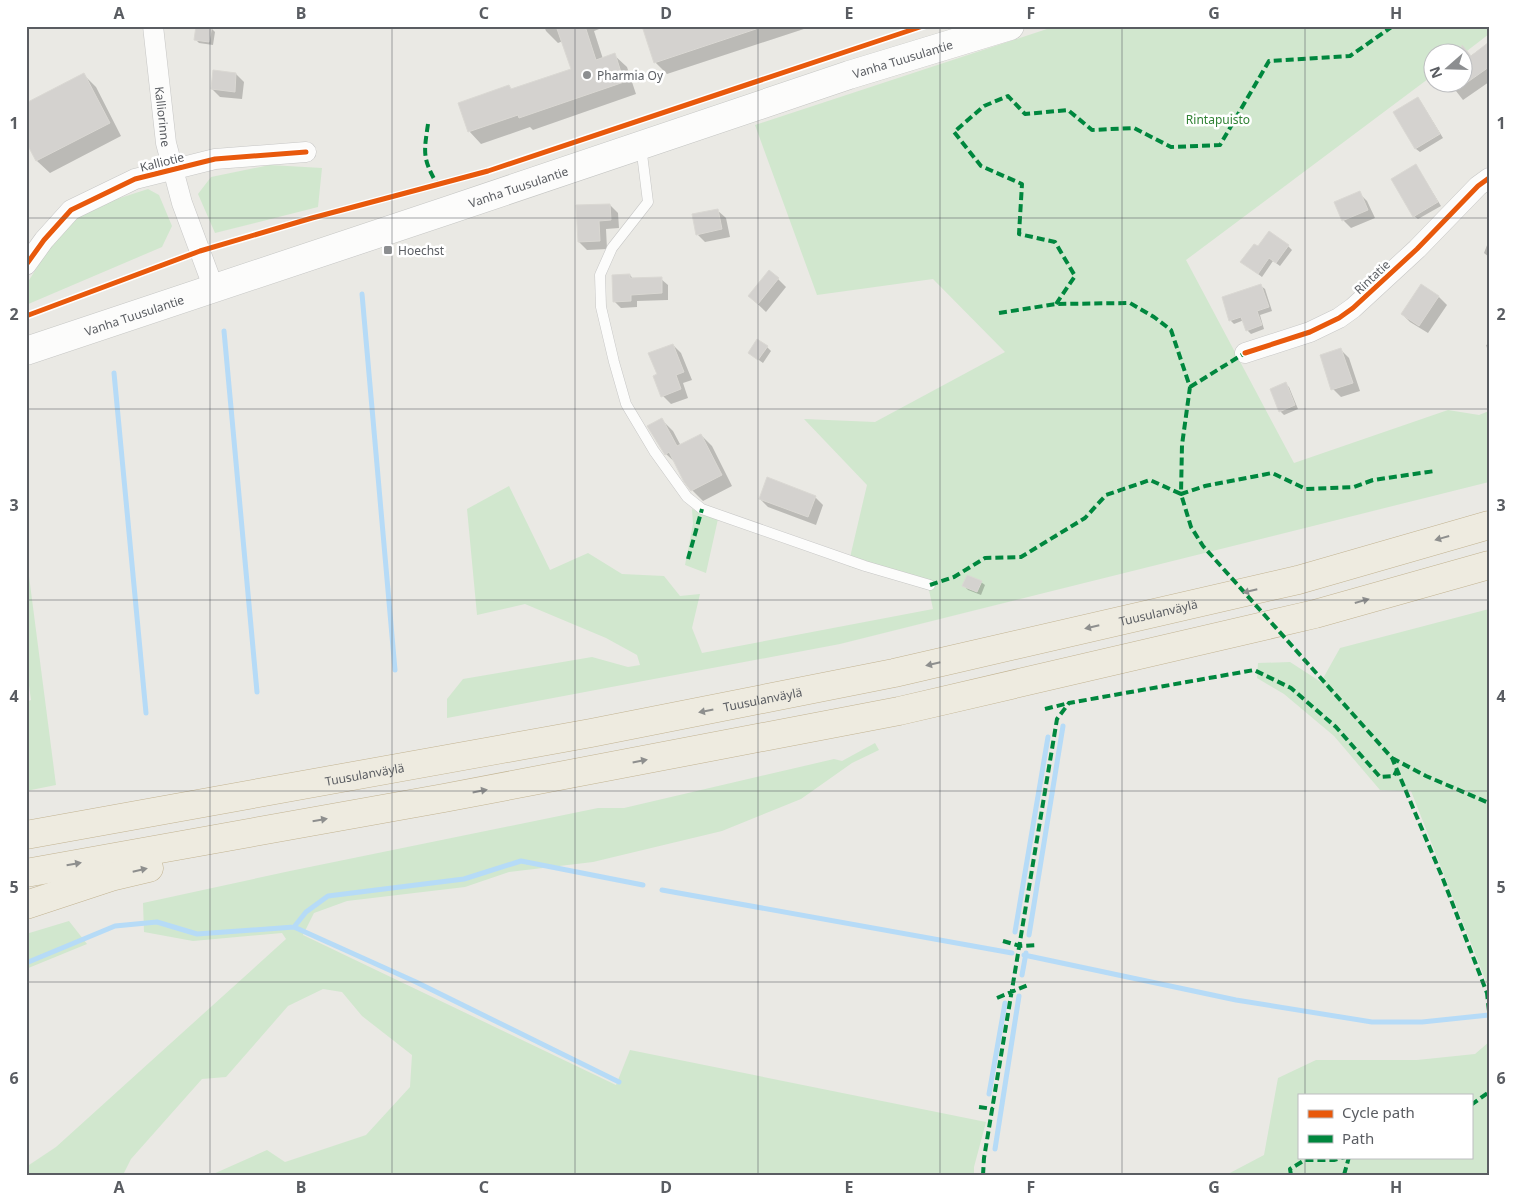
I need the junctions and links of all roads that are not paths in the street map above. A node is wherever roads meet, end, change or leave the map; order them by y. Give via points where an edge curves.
1 (153, 26) edge
2 (1010, 26) edge
3 (640, 146) junction
4 (306, 152) dead end
5 (172, 170) junction
6 (1489, 178) edge
7 (26, 265) edge
8 (214, 288) junction
9 (26, 351) edge
10 (1245, 353) dead end
11 (1489, 525) edge
12 (1489, 565) edge
13 (930, 585) dead end
14 (282, 826) junction
15 (26, 835) edge
16 (26, 873) edge
17 (26, 904) edge

1 - 5 street, Kalliorinne
2 - 3 main road, Vanha Tuusulantie via 849,75
3 - 8 main road, Vanha Tuusulantie
3 - 13 lane via 648,202 612,248 600,276 601,307 626,404 654,451 688,497 702,509 865,566
4 - 5 street, Kalliotie via 215,159
5 - 7 street, Kalliotie via 135,179 71,210
5 - 8 street, Kalliorinne
6 - 10 street, Rintatie via 1353,308 1310,332
8 - 9 main road, Vanha Tuusulantie
11 -> 15 highway, Tuusulanväylä via 1298,580 894,673 591,734
14 -> 12 highway via 597,770 899,711 1316,614
16 -> 14 highway
17 -> 14 highway via 110,877 177,862

